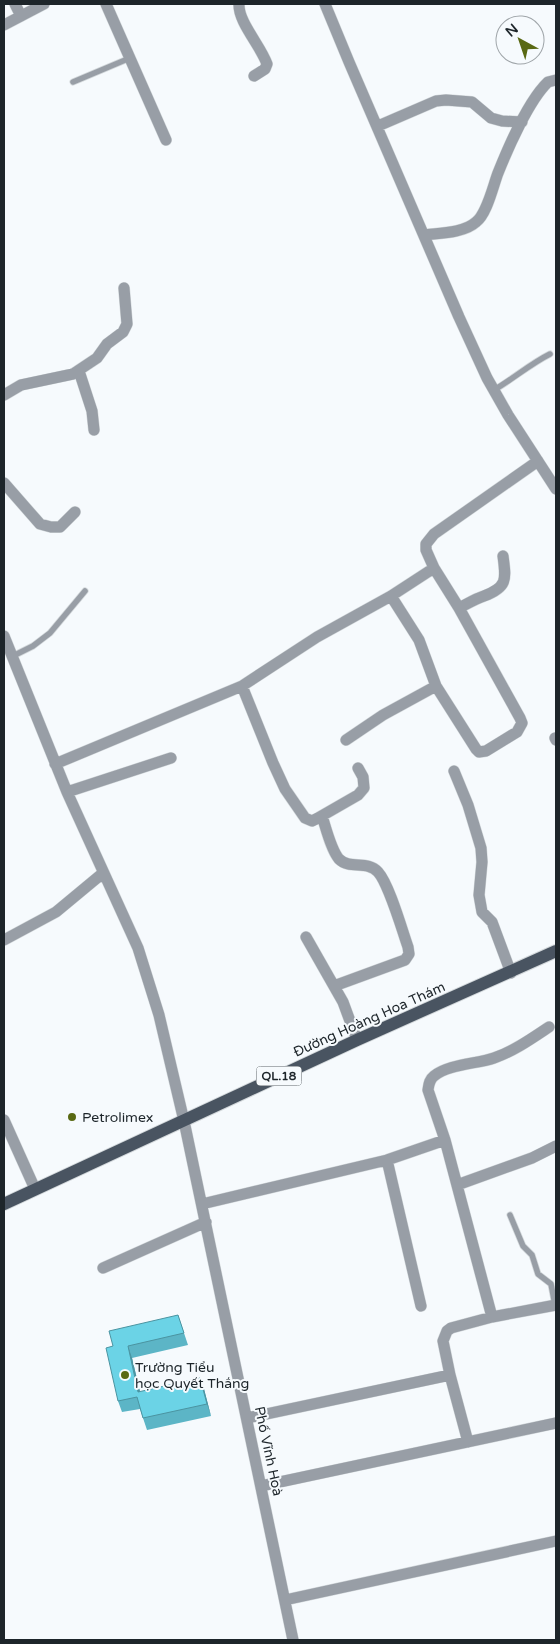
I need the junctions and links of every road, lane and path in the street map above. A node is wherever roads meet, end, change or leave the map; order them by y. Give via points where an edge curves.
1 (15, 4) edge
2 (44, 4) edge
3 (106, 4) edge
4 (239, 4) edge
5 (325, 4) edge
6 (20, 16) junction
7 (4, 25) edge
8 (130, 58) junction
9 (254, 76) dead end
10 (556, 80) edge
11 (73, 82) dead end
12 (522, 122) junction
13 (378, 126) junction
14 (166, 140) dead end
15 (424, 235) junction
16 (124, 288) dead end
17 (550, 354) dead end
18 (79, 371) junction
19 (494, 390) junction
20 (4, 395) edge
21 (94, 430) dead end
22 (538, 461) junction
23 (4, 483) edge
24 (556, 489) edge
25 (75, 512) dead end
26 (503, 556) dead end
27 (434, 568) junction
28 (85, 591) dead end
29 (391, 596) junction
30 (458, 608) junction
31 (4, 636) edge
32 (13, 656) junction
33 (242, 686) junction
34 (436, 686) junction
35 (346, 740) dead end
36 (171, 758) dead end
37 (55, 764) junction
38 (358, 768) dead end
39 (454, 771) dead end
40 (67, 792) junction
41 (322, 816) junction
42 (103, 873) junction
43 (306, 937) dead end
44 (4, 940) edge
45 (556, 952) edge
46 (511, 973) junction
47 (334, 986) junction
48 (549, 1027) dead end
49 (357, 1040) junction
50 (4, 1120) edge
51 (184, 1120) junction
52 (445, 1140) junction
53 (556, 1146) edge
54 (387, 1160) junction
55 (457, 1185) junction
56 (35, 1189) junction
57 (4, 1204) edge
58 (202, 1204) junction
59 (510, 1214) dead end
60 (206, 1222) junction
61 (104, 1268) dead end
62 (556, 1305) edge
63 (421, 1306) dead end
64 (492, 1317) junction
65 (450, 1375) junction
66 (247, 1418) junction
67 (556, 1423) edge
68 (468, 1442) junction
69 (261, 1486) junction
70 (556, 1541) edge
71 (285, 1600) junction
72 (293, 1640) edge

1 - 6 street
2 - 6 street
3 - 8 street
4 - 9 street via 244,21 267,64
5 - 13 street
6 - 7 street
8 - 11 lane
8 - 14 street
10 - 12 street via 543,86
12 - 13 street via 491,118 472,102 446,100 436,101
12 - 15 street via 498,172 482,217 459,230
13 - 15 street
15 - 19 street
16 - 18 street via 127,324 123,332
17 - 19 lane
18 - 20 street via 21,386
18 - 21 street via 92,411
19 - 22 street
22 - 24 street
22 - 27 street via 434,534 426,544
23 - 25 street via 40,524 60,527
26 - 30 street via 504,582 499,589
27 - 29 street
27 - 30 street
28 - 32 lane via 50,633
29 - 33 street via 317,637
29 - 34 street via 419,640
30 - 34 street via 520,718 522,723 518,732 486,752 479,752
31 - 32 street, Phố Vĩnh Hoà
32 - 37 street, Phố Vĩnh Hoà
33 - 37 street
33 - 41 street via 273,763 295,804 305,818 312,821
34 - 35 street
36 - 40 street
37 - 40 street, Phố Vĩnh Hoà
38 - 41 street via 364,788
39 - 46 street via 481,848 479,895 482,912 492,922
40 - 42 street, Phố Vĩnh Hoà
41 - 47 street via 339,859 350,864 368,865 380,873 409,954 405,960
42 - 44 street via 56,912
42 - 51 street, Phố Vĩnh Hoà via 138,948 150,984
43 - 47 street
45 - 46 main road, Đường Hoàng Hoa Thám / QL.18
46 - 49 main road, Đường Hoàng Hoa Thám / QL.18
47 - 49 street
48 - 52 street via 522,1045 493,1058 444,1071 429,1082 428,1090
49 - 51 main road, Đường Hoàng Hoa Thám / QL.18
50 - 56 street
51 - 56 main road, Đường Hoàng Hoa Thám / QL.18
51 - 58 street, Phố Vĩnh Hoà
52 - 54 street
52 - 55 street
53 - 55 street
54 - 58 street
54 - 63 street
55 - 64 street
56 - 57 main road, Đường Hoàng Hoa Thám / QL.18
58 - 60 street, Phố Vĩnh Hoà
59 - 62 lane via 523,1246 532,1255 538,1274 551,1284
60 - 61 street
60 - 66 street, Phố Vĩnh Hoà
62 - 64 street
64 - 65 street via 446,1331 442,1341
65 - 66 street
65 - 68 street
66 - 69 street, Phố Vĩnh Hoà
67 - 68 street
68 - 69 street
69 - 71 street, Phố Vĩnh Hoà
70 - 71 street
71 - 72 street, Phố Vĩnh Hoà

